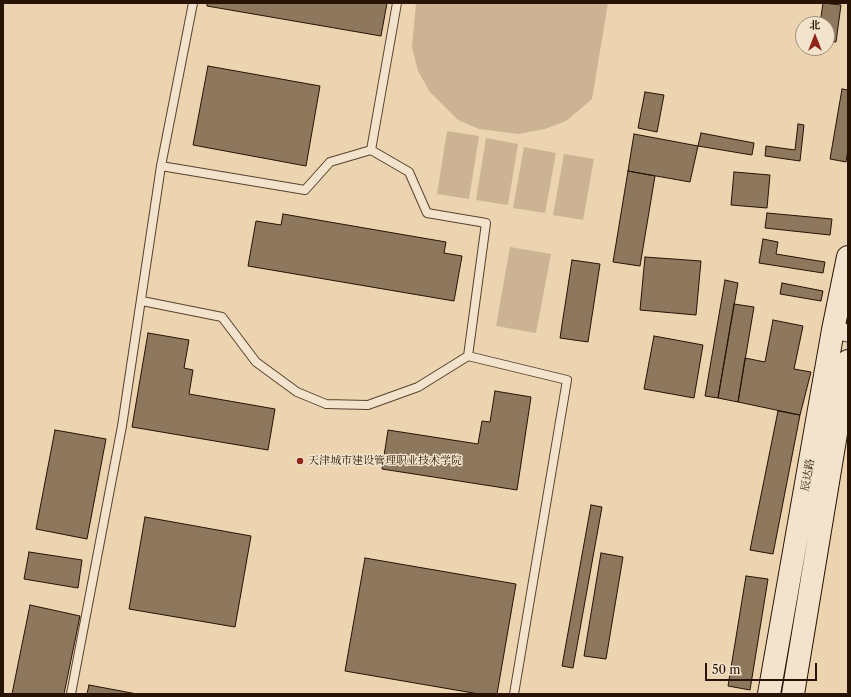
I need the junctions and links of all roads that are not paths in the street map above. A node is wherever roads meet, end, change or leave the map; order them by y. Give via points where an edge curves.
1 (193, 3) edge
2 (397, 3) edge
3 (371, 150) junction
4 (161, 166) junction
5 (848, 257) edge
6 (142, 301) junction
7 (841, 326) edge
8 (468, 356) junction
9 (848, 361) edge
10 (71, 694) edge
11 (514, 694) edge
12 (769, 694) edge
13 (793, 694) edge

1 - 4 lane
2 - 3 lane
3 - 4 lane via 330,162 305,190
3 - 8 lane via 409,172 428,213 486,223
4 - 6 lane
5 - 7 street, 辰达路
6 - 8 lane via 222,317 256,362 297,392 326,404 368,405 418,387
6 - 10 lane via 122,426
7 - 12 street, 辰达路
8 - 11 lane via 567,380
9 - 13 street, 辰达路

